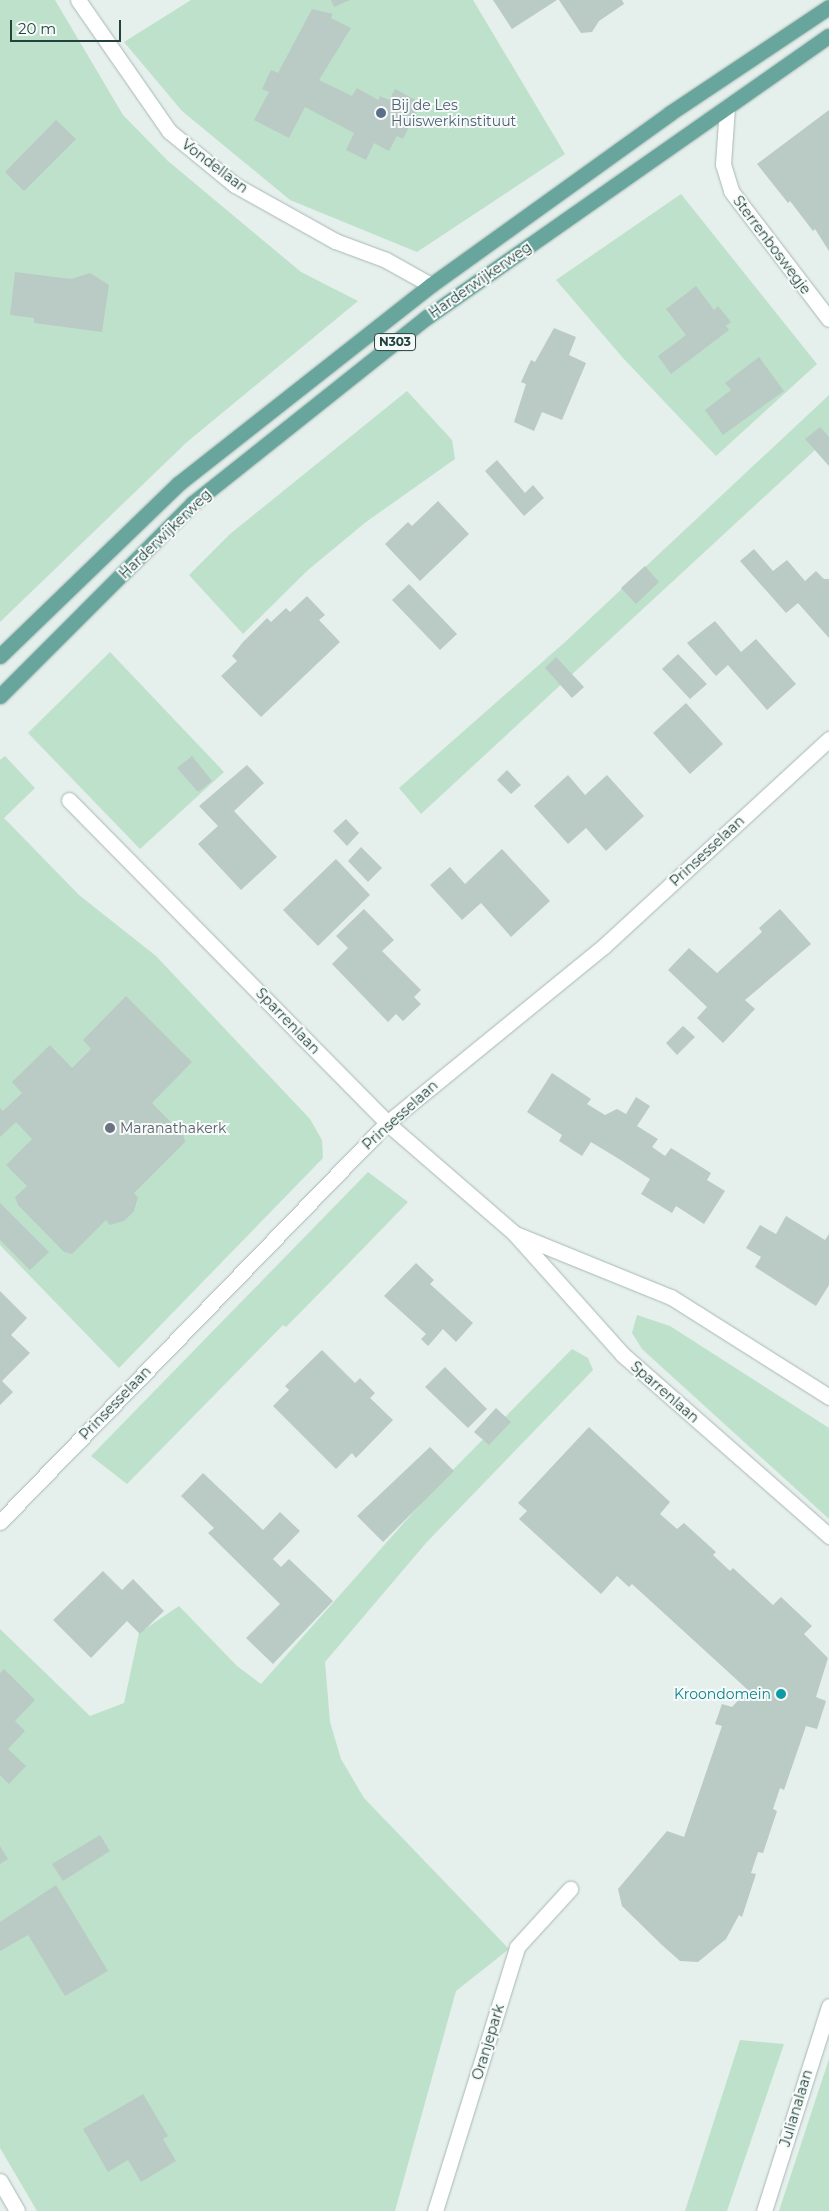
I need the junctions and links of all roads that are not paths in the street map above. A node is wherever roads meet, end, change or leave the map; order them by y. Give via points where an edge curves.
1 (78, 0) edge
2 (829, 7) edge
3 (829, 36) edge
4 (727, 107) junction
5 (431, 285) junction
6 (829, 319) edge
7 (0, 656) edge
8 (0, 696) edge
9 (829, 738) edge
10 (69, 800) dead end
11 (387, 1123) junction
12 (514, 1233) junction
13 (829, 1397) edge
14 (0, 1522) edge
15 (829, 1536) edge
16 (570, 1889) dead end
17 (829, 2006) edge
18 (0, 2181) edge
19 (17, 2211) edge
20 (436, 2211) edge
21 (764, 2211) edge

1 - 5 street, Vondellaan via 169,131 235,185 335,242 386,260
2 - 5 main road, Harderwijkerweg / N303 via 670,113
3 - 4 main road, Harderwijkerweg / N303
4 - 6 street, Sterrenboswegje via 723,164 731,191
4 - 8 main road, Harderwijkerweg / N303 via 428,317 193,503
5 - 7 main road, Harderwijkerweg / N303 via 178,484
9 - 11 street, Prinsesselaan via 604,946
10 - 11 street, Sparrenlaan
11 - 12 street, Sparrenlaan
11 - 14 street, Prinsesselaan
12 - 13 street, Sparrenlaan via 671,1297
12 - 15 street, Sparrenlaan via 622,1354
16 - 20 street, Oranjepark via 517,1947
17 - 21 street, Julianalaan
18 - 19 street

